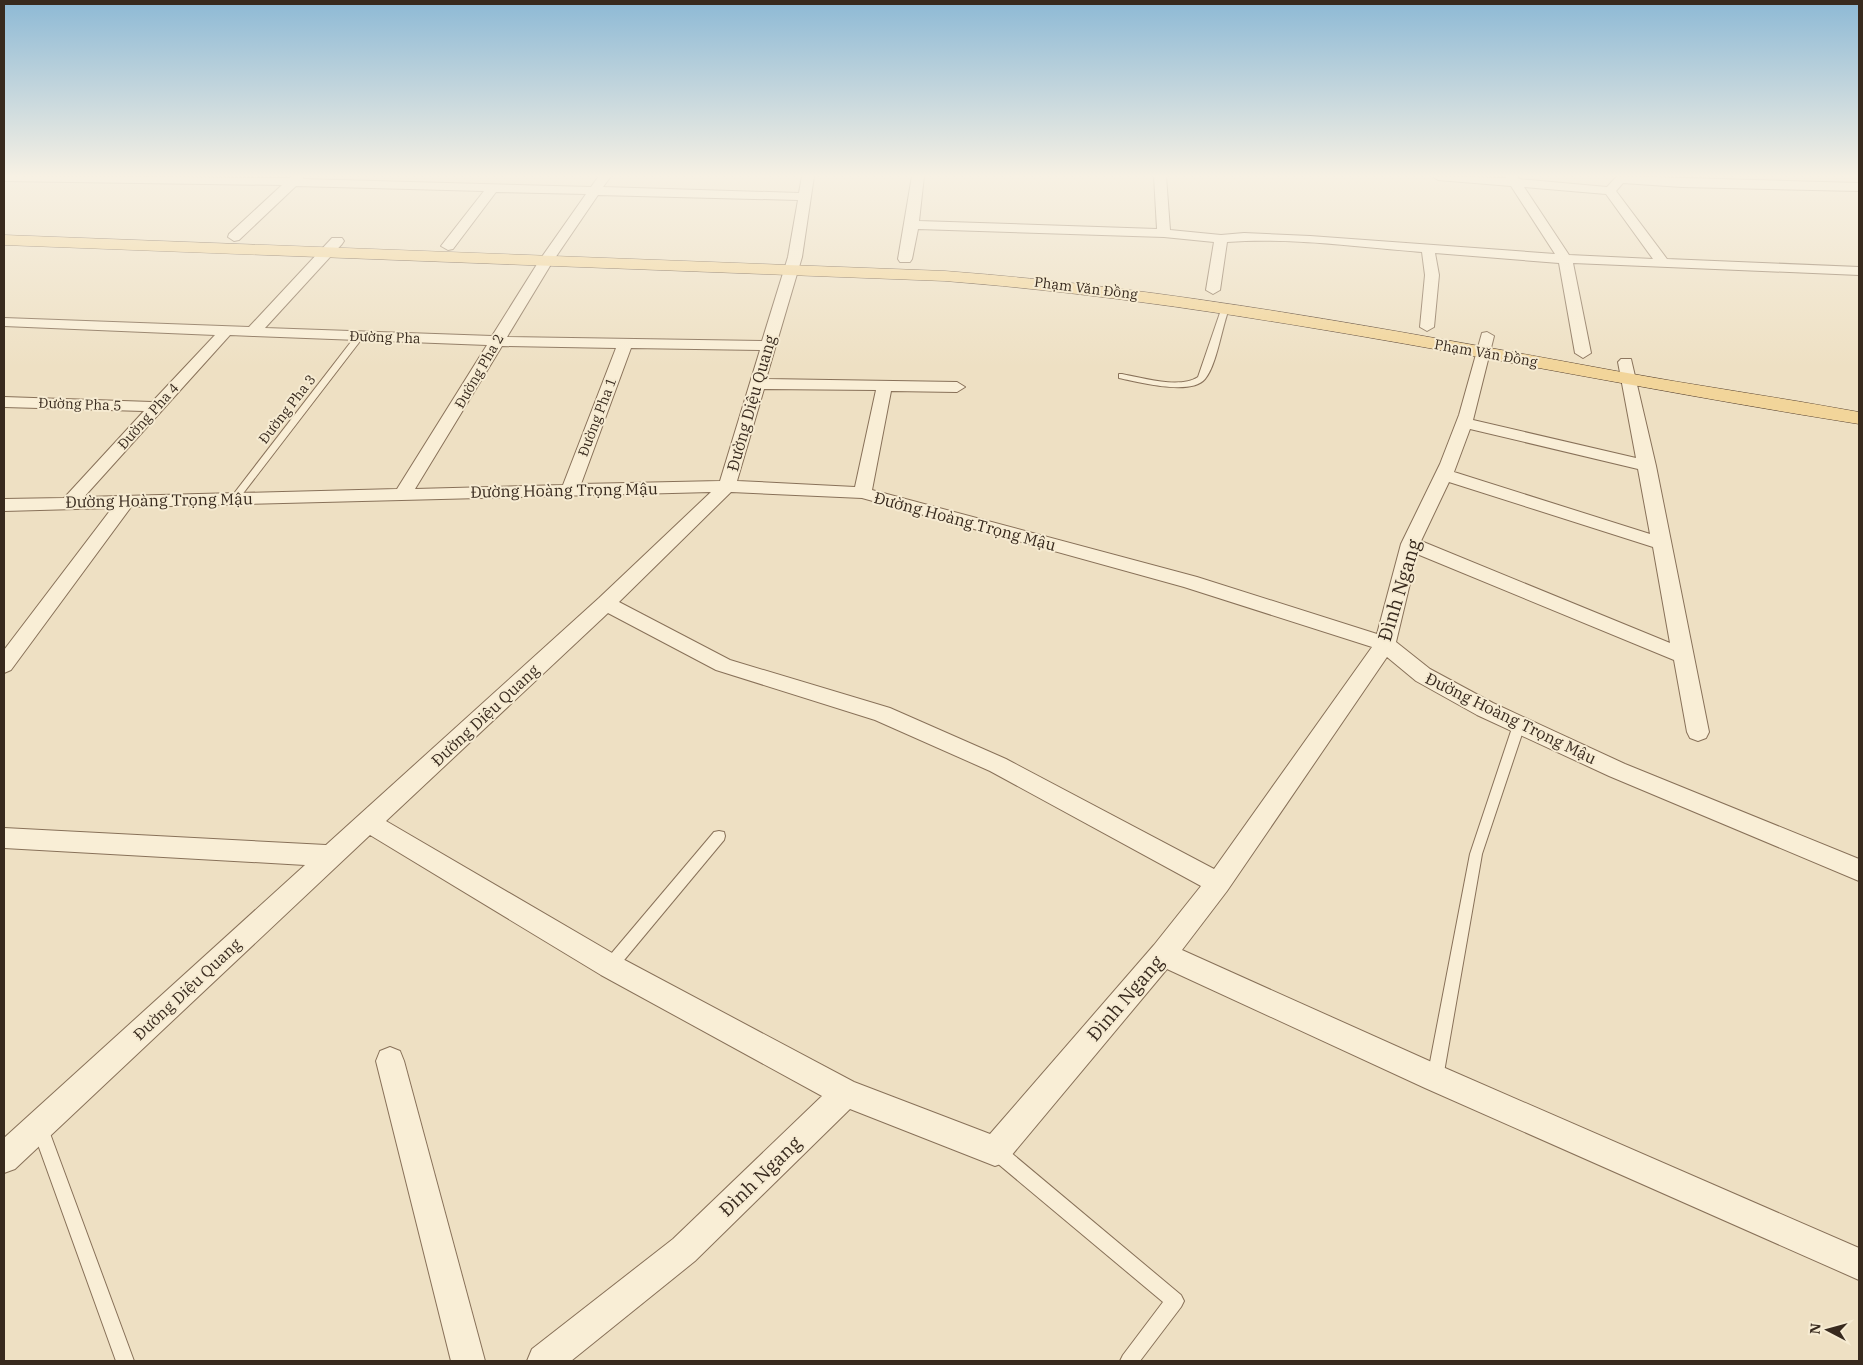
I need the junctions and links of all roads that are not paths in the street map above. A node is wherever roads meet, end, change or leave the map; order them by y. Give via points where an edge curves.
1 (1221, 239) edge
2 (4, 240) edge
3 (260, 240) edge
4 (453, 240) edge
5 (561, 240) edge
6 (796, 240) edge
7 (909, 240) edge
8 (1295, 240) edge
9 (1552, 240) edge
10 (1646, 240) edge
11 (448, 246) junction
12 (332, 247) junction
13 (1428, 250) junction
14 (550, 255) junction
15 (905, 259) junction
16 (1565, 259) junction
17 (1662, 262) junction
18 (792, 264) junction
19 (1859, 271) edge
20 (1212, 290) junction
21 (1226, 306) junction
22 (4, 322) edge
23 (1427, 327) junction
24 (226, 331) junction
25 (253, 332) junction
26 (360, 336) junction
27 (495, 341) junction
28 (1485, 344) junction
29 (625, 345) junction
30 (767, 346) junction
31 (1583, 354) junction
32 (1626, 362) junction
33 (1122, 376) dead end
34 (1630, 380) junction
35 (758, 384) junction
36 (957, 387) dead end
37 (884, 388) junction
38 (1859, 401) edge
39 (4, 402) edge
40 (157, 407) junction
41 (1859, 418) edge
42 (1464, 423) junction
43 (1647, 466) junction
44 (1444, 474) junction
45 (727, 486) junction
46 (570, 489) junction
47 (863, 493) junction
48 (403, 494) junction
49 (235, 498) junction
50 (126, 501) junction
51 (70, 502) junction
52 (4, 505) edge
53 (1410, 544) junction
54 (1662, 544) junction
55 (606, 603) junction
56 (1385, 644) junction
57 (1683, 656) junction
58 (4, 666) edge
59 (1519, 725) junction
60 (1698, 732) dead end
61 (368, 822) junction
62 (719, 836) dead end
63 (4, 838) edge
64 (330, 856) junction
65 (1859, 870) edge
66 (1218, 883) junction
67 (1164, 954) junction
68 (610, 966) junction
69 (390, 1061) dead end
70 (1435, 1078) junction
71 (846, 1093) junction
72 (39, 1126) junction
73 (995, 1151) junction
74 (4, 1158) edge
75 (1859, 1264) edge
76 (125, 1361) edge
77 (468, 1361) edge
78 (544, 1361) edge
79 (1129, 1361) edge

1 - 20 street
2 - 12 main road, Phạm Văn Đồng
3 - 12 main road, Phạm Văn Đồng
4 - 11 street
5 - 14 street, Đường Pha 2
6 - 18 street, Đường Diệu Quang
7 - 15 street
8 - 13 street
9 - 16 street
10 - 17 street
11 - 12 main road, Phạm Văn Đồng
11 - 14 main road, Phạm Văn Đồng
12 - 14 main road, Phạm Văn Đồng
12 - 25 street
13 - 16 street
13 - 23 street via 1432,275
14 - 18 main road, Phạm Văn Đồng
14 - 27 street, Đường Pha 2
15 - 18 main road, Phạm Văn Đồng
15 - 20 main road, Phạm Văn Đồng via 1113,275
16 - 17 street
16 - 31 street
17 - 19 street
18 - 21 main road, Phạm Văn Đồng via 1035,281
18 - 30 street, Đường Diệu Quang
20 - 23 main road, Phạm Văn Đồng
21 - 28 main road, Phạm Văn Đồng
21 - 33 lane via 1201,379 1179,385
22 - 24 street, Đường Pha
23 - 28 main road, Phạm Văn Đồng
24 - 25 street, Đường Pha
24 - 40 street, Đường Pha 4
25 - 26 street, Đường Pha
26 - 27 street, Đường Pha
26 - 49 lane, Đường Pha 3
27 - 29 street, Đường Pha
27 - 48 street, Đường Pha 2
28 - 31 main road, Phạm Văn Đồng
28 - 34 main road, Phạm Văn Đồng
28 - 42 street, Đình Ngang
29 - 30 street, Đường Pha
29 - 46 street, Đường Pha 1
30 - 35 street, Đường Diệu Quang
31 - 32 main road, Phạm Văn Đồng
32 - 34 street
32 - 38 main road, Phạm Văn Đồng
34 - 41 main road, Phạm Văn Đồng
34 - 43 street
35 - 37 street
35 - 45 street, Đường Diệu Quang
36 - 37 street
37 - 47 street
39 - 40 street, Đường Pha 5
40 - 51 street, Đường Pha 4
42 - 43 street
42 - 44 street, Đình Ngang
43 - 54 street
44 - 53 street, Đình Ngang
44 - 54 street
45 - 46 street, Đường Hoàng Trọng Mậu
45 - 47 street, Đường Hoàng Trọng Mậu
45 - 55 street, Đường Diệu Quang
46 - 48 street, Đường Hoàng Trọng Mậu
47 - 56 street, Đường Hoàng Trọng Mậu via 1190,582
48 - 49 street, Đường Hoàng Trọng Mậu
49 - 50 street, Đường Hoàng Trọng Mậu
50 - 51 street, Đường Hoàng Trọng Mậu
50 - 58 street
51 - 52 street, Đường Hoàng Trọng Mậu
53 - 56 street, Đình Ngang
53 - 57 street
54 - 57 street
55 - 61 street, Đường Diệu Quang
55 - 66 street via 723,665 882,714 998,765
56 - 59 street, Đường Hoàng Trọng Mậu via 1423,675
56 - 66 street, Đình Ngang
57 - 60 street
59 - 65 street, Đường Hoàng Trọng Mậu via 1626,774
59 - 70 lane via 1476,854
61 - 64 street, Đường Diệu Quang
61 - 68 street
62 - 68 lane
63 - 64 street
64 - 72 street, Đường Diệu Quang
66 - 67 street, Đình Ngang
67 - 70 street
67 - 73 street, Đình Ngang
68 - 71 street
69 - 77 street
70 - 75 street
71 - 73 street
71 - 78 street, Đình Ngang via 684,1250
72 - 74 street, Đường Diệu Quang
72 - 76 lane
73 - 79 lane via 1175,1301

